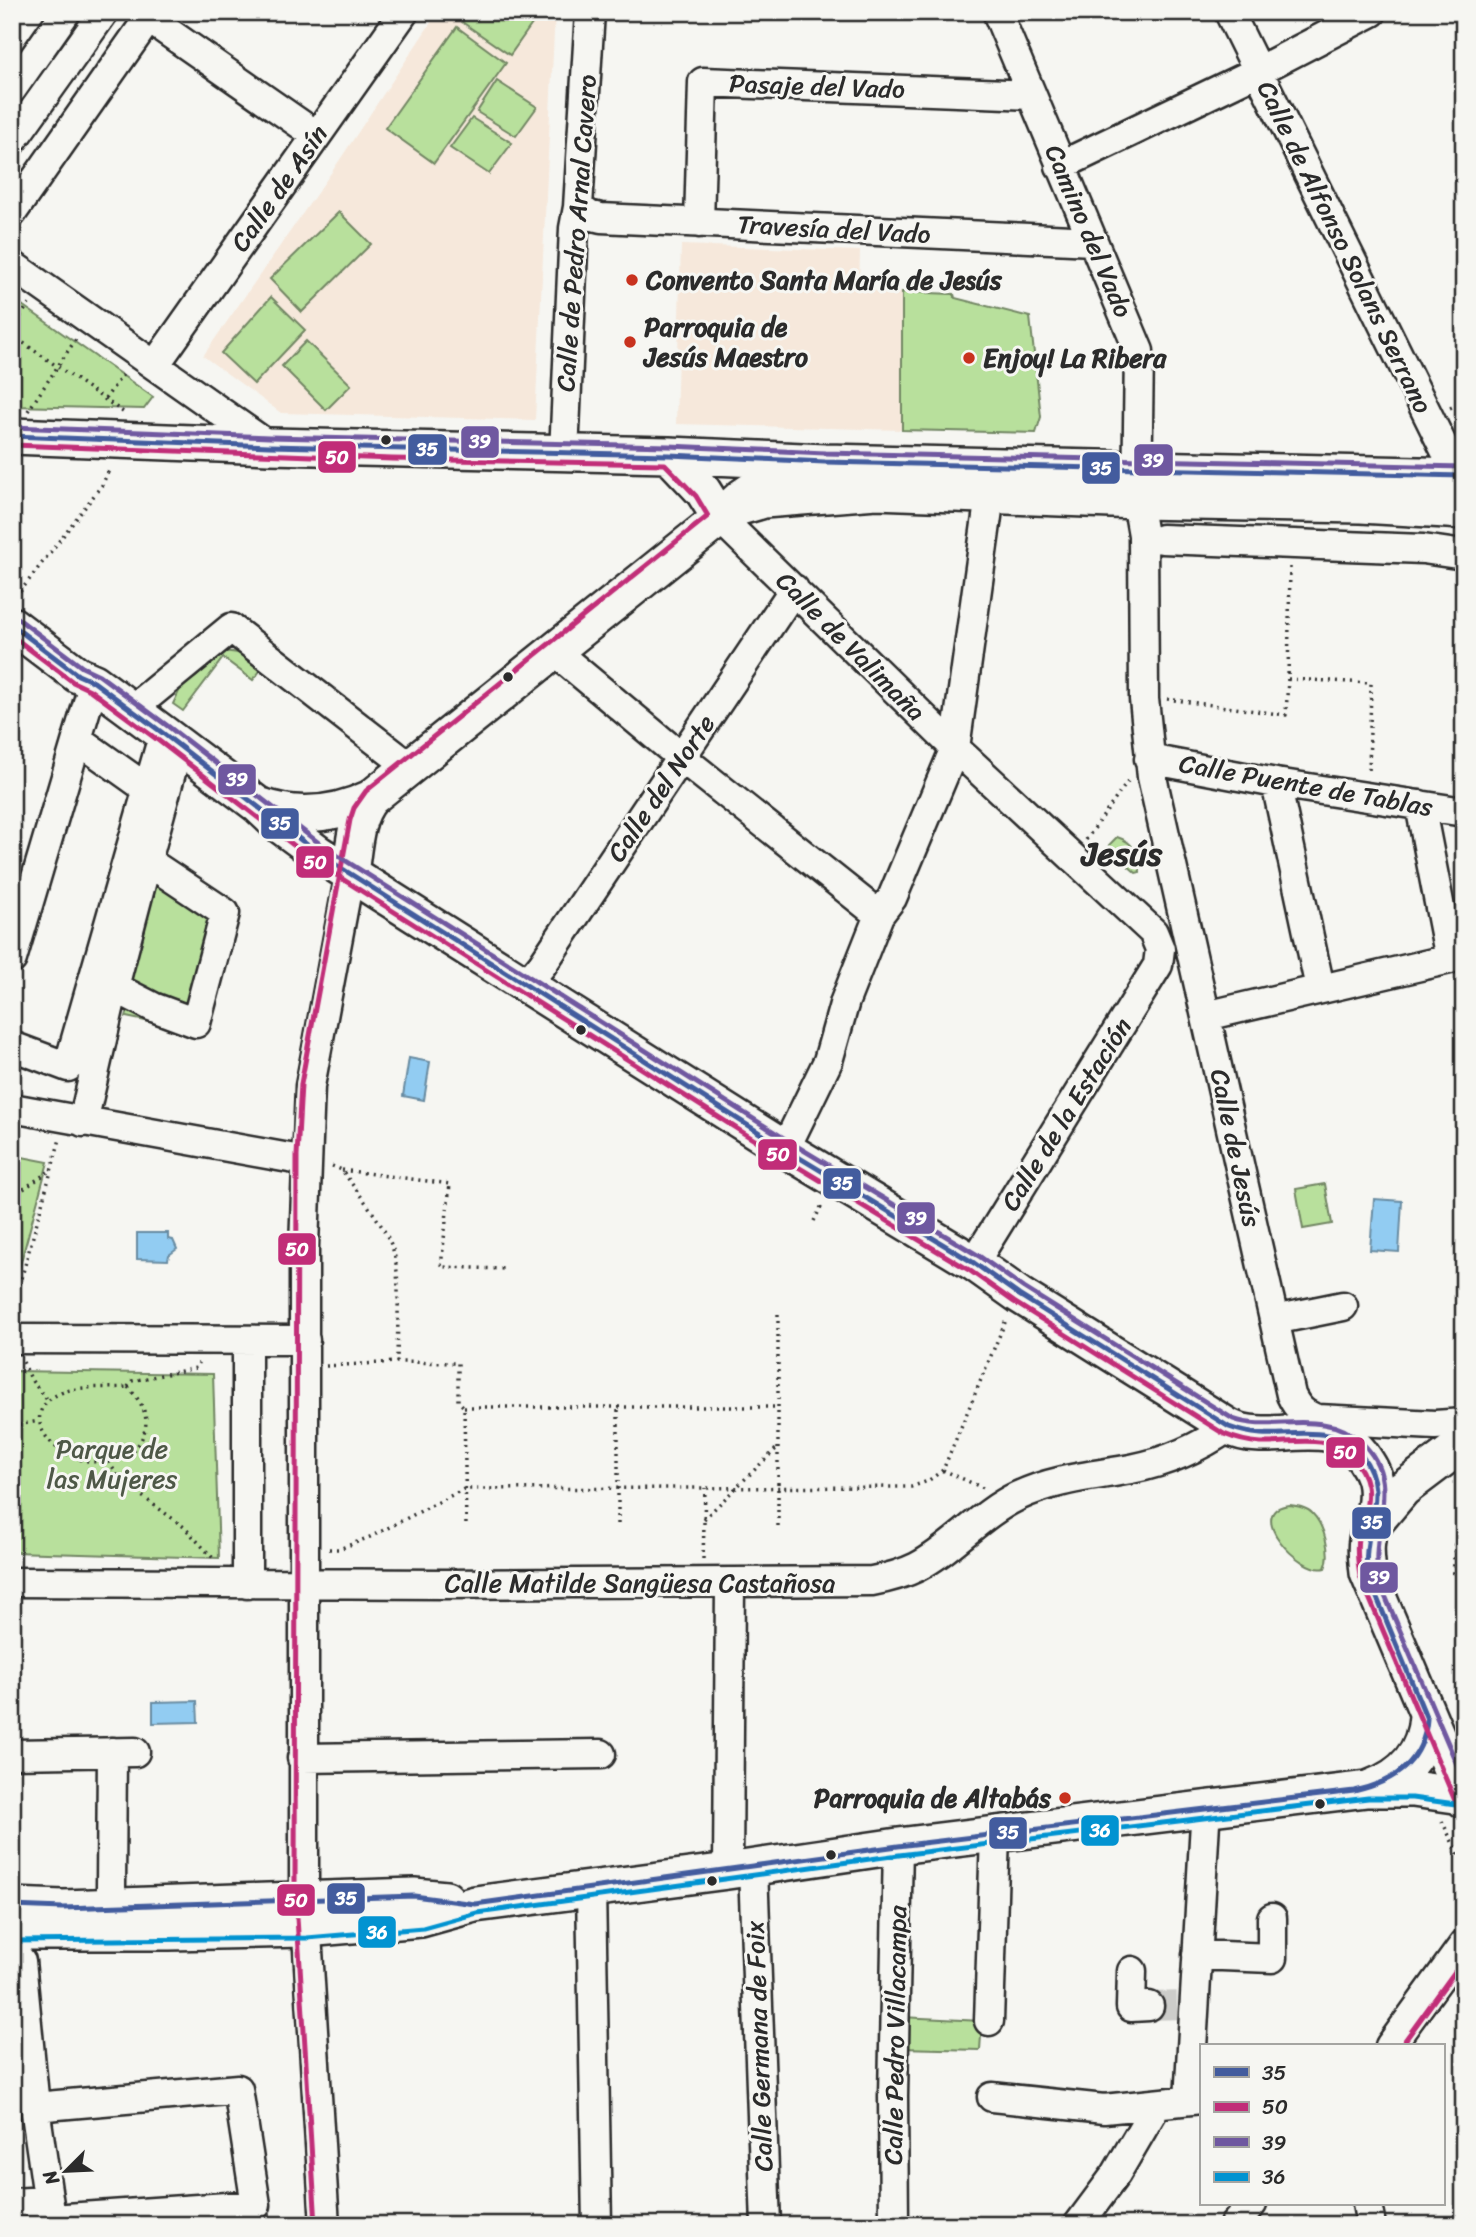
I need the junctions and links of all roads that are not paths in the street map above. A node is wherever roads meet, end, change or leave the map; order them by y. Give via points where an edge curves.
1 (66, 12) edge
2 (104, 12) edge
3 (404, 12) edge
4 (590, 12) edge
5 (997, 12) edge
6 (1229, 12) edge
7 (1372, 12) edge
8 (148, 16) edge
9 (1258, 71) junction
10 (12, 89) edge
11 (1031, 95) junction
12 (316, 135) junction
13 (12, 141) edge
14 (1060, 166) junction
15 (578, 207) junction
16 (12, 213) edge
17 (699, 223) junction
18 (1093, 241) junction
19 (12, 265) edge
20 (155, 365) junction
21 (20, 424) edge
22 (269, 446) junction
23 (564, 454) junction
24 (668, 456) junction
25 (825, 462) junction
26 (1463, 477) edge
27 (1137, 485) junction
28 (990, 495) junction
29 (1464, 512) edge
30 (720, 518) junction
31 (1162, 539) dead end
32 (1464, 555) edge
33 (794, 589) junction
34 (12, 625) edge
35 (554, 651) junction
36 (94, 682) junction
37 (131, 710) junction
38 (77, 738) junction
39 (955, 748) junction
40 (169, 750) junction
41 (682, 758) junction
42 (410, 767) junction
43 (1140, 768) junction
44 (1276, 783) junction
45 (146, 788) junction
46 (371, 798) junction
47 (258, 805) junction
48 (1420, 805) junction
49 (1464, 812) edge
50 (147, 861) junction
51 (350, 873) junction
52 (1178, 902) junction
53 (879, 915) junction
54 (1143, 922) junction
55 (12, 959) edge
56 (1158, 965) junction
57 (1194, 969) junction
58 (526, 984) junction
59 (114, 987) junction
60 (1321, 988) junction
61 (1206, 1016) junction
62 (12, 1046) edge
63 (12, 1108) edge
64 (74, 1120) junction
65 (785, 1149) junction
66 (295, 1159) dead end
67 (974, 1263) junction
68 (1343, 1306) dead end
69 (1274, 1320) junction
70 (247, 1340) junction
71 (17, 1349) edge
72 (305, 1353) junction
73 (1291, 1395) junction
74 (1464, 1423) edge
75 (1244, 1432) junction
76 (1464, 1443) edge
77 (1371, 1527) junction
78 (12, 1582) edge
79 (730, 1583) junction
80 (247, 1584) junction
81 (304, 1584) junction
82 (1427, 1716) junction
83 (12, 1754) edge
84 (601, 1755) dead end
85 (302, 1758) junction
86 (1367, 1789) junction
87 (1457, 1802) edge
88 (1205, 1822) dead end
89 (995, 1834) junction
90 (898, 1846) junction
91 (740, 1870) junction
92 (111, 1889) dead end
93 (591, 1889) junction
94 (305, 1914) junction
95 (1272, 1918) dead end
96 (18, 1936) edge
97 (1464, 1944) edge
98 (1197, 1955) junction
99 (1132, 1971) dead end
100 (1137, 2009) dead end
101 (989, 2021) dead end
102 (1391, 2044) edge
103 (992, 2097) dead end
104 (1195, 2099) edge
105 (1157, 2104) junction
106 (35, 2107) junction
107 (12, 2203) edge
108 (1250, 2206) edge
109 (1367, 2206) edge
110 (50, 2215) edge
111 (326, 2225) edge
112 (597, 2225) edge
113 (766, 2225) edge
114 (894, 2225) edge
115 (1078, 2225) edge
116 (1234, 2225) edge
117 (1371, 2225) edge

1 - 10 street
2 - 13 street
3 - 12 street, Calle de Asín
4 - 15 street, Calle de Pedro Arnal Cavero
5 - 11 street, Camino del Vado
6 - 9 street, Calle de Alfonso Solans Serrano
7 - 9 street
8 - 12 street
8 - 16 street
9 - 14 street
9 - 26 street, Calle de Alfonso Solans Serrano via 1447,455
11 - 14 street, Camino del Vado
11 - 17 street, Pasaje del Vado via 703,82
12 - 20 street, Calle de Asín
14 - 18 street, Camino del Vado
15 - 17 street, Travesía del Vado via 601,218
15 - 23 street, Calle de Pedro Arnal Cavero
17 - 18 street, Travesía del Vado
18 - 27 street, Camino del Vado via 1139,351
19 - 20 street
20 - 22 street
21 - 22 main road via 124,426
22 - 23 main road
23 - 24 main road
24 - 25 main road
24 - 30 main road via 703,491
25 - 27 main road
25 - 30 street via 748,487
26 - 27 main road
27 - 28 main road
27 - 29 main road
27 - 43 street, Calle de Jesús via 1143,535
28 - 30 main road via 876,491 780,498 740,506
28 - 39 street
30 - 33 street, Calle de Valimaña
30 - 35 main road
31 - 32 street
33 - 39 street, Calle de Valimaña
33 - 41 street, Calle del Norte
34 - 36 main road
35 - 41 street
35 - 42 main road
36 - 37 main road
36 - 38 street
37 - 40 main road
37 - 42 street via 231,628
38 - 45 street
38 - 55 street
39 - 53 street via 892,898
39 - 54 street, Calle de Valimaña via 1077,853
40 - 45 street
40 - 47 main road
40 - 50 street
41 - 53 street
41 - 58 street, Calle del Norte
42 - 46 main road
43 - 44 street, Calle Puente de Tablas
43 - 52 street, Calle de Jesús
44 - 48 street, Calle Puente de Tablas
44 - 60 street
45 - 62 street via 68,1067
46 - 47 main road via 316,814 285,813
46 - 51 main road via 359,822
47 - 51 main road
48 - 49 street, Calle Puente de Tablas
48 - 60 street via 1450,959
50 - 59 street
50 - 59 street via 225,913 196,1023
51 - 58 main road
51 - 72 street via 310,1086
52 - 54 street via 1164,916
52 - 57 street, Calle de Jesús
53 - 65 street via 845,1001 828,1061
54 - 56 street via 1159,942
56 - 57 street
56 - 67 street, Calle de la Estación
57 - 61 street, Calle de Jesús
58 - 65 main road
59 - 64 street
60 - 61 street
61 - 69 street, Calle de Jesús
63 - 64 street
64 - 66 street
65 - 67 main road
67 - 75 main road
68 - 69 street
69 - 73 street, Calle de Jesús
70 - 71 street
70 - 72 street
70 - 80 street
72 - 81 street
73 - 74 street via 1300,1410 1318,1419
73 - 75 street, Calle Matilde Sangüesa Castañosa via 1281,1418
75 - 77 main road via 1328,1433 1347,1441 1373,1472
75 - 79 street, Calle Matilde Sangüesa Castañosa via 1167,1459 1062,1480 1015,1497 898,1576 839,1583
76 - 77 main road via 1403,1489
77 - 82 main road via 1368,1573
78 - 80 street, Calle Matilde Sangüesa Castañosa
79 - 81 street, Calle Matilde Sangüesa Castañosa
79 - 91 street, Calle Germana de Foix
80 - 81 street, Calle Matilde Sangüesa Castañosa
81 - 85 street
82 - 86 main road via 1421,1744 1411,1762 1392,1778
82 - 87 main road
83 - 92 street via 124,1752
84 - 85 street
85 - 94 street
86 - 87 main road via 1413,1789
86 - 89 main road
88 - 98 street
89 - 90 main road
89 - 101 street
90 - 91 main road
90 - 114 street, Calle Pedro Villacampa
91 - 93 main road
91 - 113 street, Calle Germana de Foix
93 - 94 main road via 475,1904 414,1896
93 - 112 street
94 - 96 main road via 169,1932
94 - 96 main road via 62,1908
94 - 111 street
95 - 98 street via 1272,1958
96 - 106 street
97 - 102 street
98 - 104 street via 1191,2005
99 - 100 street
103 - 105 street via 1104,2109
104 - 105 street
105 - 115 street via 1116,2174
106 - 110 street
106 - 110 street via 238,2089 256,2205
107 - 110 street
108 - 116 street
109 - 117 street

